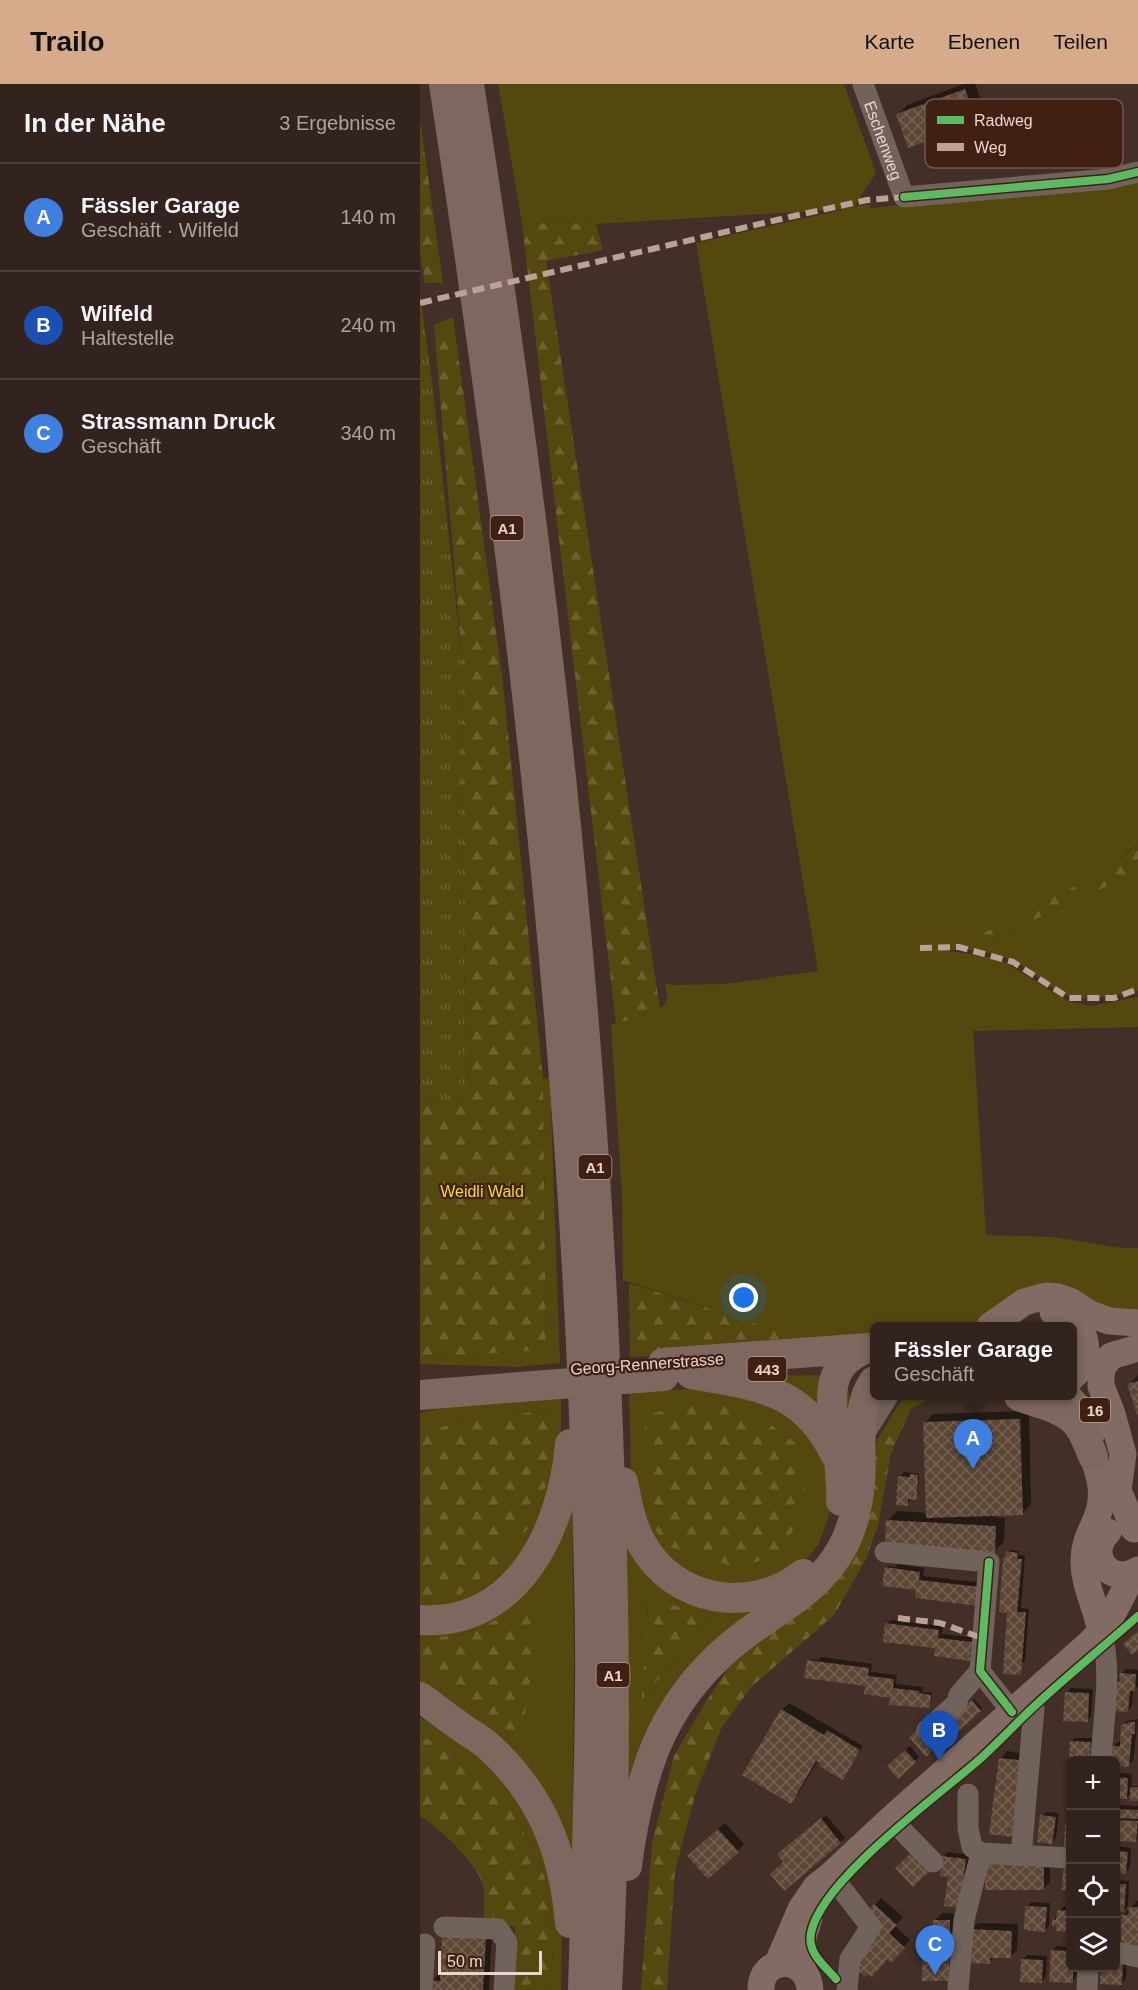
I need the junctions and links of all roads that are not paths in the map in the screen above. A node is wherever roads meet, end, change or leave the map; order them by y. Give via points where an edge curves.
1 (444, 84) edge
2 (469, 84) edge
3 (863, 84) edge
4 (1138, 172) edge
5 (996, 1322) edge
6 (1025, 1322) edge
7 (1073, 1322) edge
8 (1138, 1323) edge
9 (580, 1325) junction
10 (1077, 1325) joint
11 (1138, 1332) edge
12 (1138, 1340) edge
13 (1138, 1348) edge
14 (810, 1352) junction
15 (870, 1353) edge
16 (870, 1354) edge
17 (605, 1360) junction
18 (1081, 1364) edge
19 (842, 1366) junction
20 (673, 1371) junction
21 (520, 1380) junction
22 (870, 1386) edge
23 (421, 1388) edge
24 (885, 1400) edge
25 (1032, 1400) edge
26 (1072, 1400) edge
27 (860, 1442) junction
28 (1093, 1456) joint
29 (840, 1465) junction
30 (1121, 1471) junction
31 (1130, 1525) edge
32 (885, 1552) dead end
33 (1126, 1571) edge
34 (1117, 1616) edge
35 (420, 1620) edge
36 (980, 1671) junction
37 (420, 1697) edge
38 (1022, 1703) junction
39 (420, 1707) edge
40 (461, 1728) junction
41 (927, 1730) dead end
42 (1101, 1756) edge
43 (968, 1794) dead end
44 (891, 1819) junction
45 (981, 1853) junction
46 (1021, 1856) junction
47 (1066, 1858) edge
48 (933, 1862) dead end
49 (831, 1875) junction
50 (444, 1927) dead end
51 (424, 1944) dead end
52 (1120, 1953) edge
53 (1138, 1957) edge
54 (1088, 1972) edge
55 (776, 1981) edge
56 (422, 1990) edge
57 (504, 1990) edge
58 (573, 1990) edge
59 (583, 1990) edge
60 (608, 1990) edge
61 (847, 1990) edge
62 (958, 1990) edge
63 (1087, 1990) edge

1 - 9 highway, A1 via 487,373 529,704 558,998
2 - 17 highway, A1 via 519,424 556,721 586,1048
3 - 4 street, Eschenweg via 904,197 1108,179
5 - 8 main road via 1024,1302 1046,1296 1070,1301 1109,1322
6 - 7 main road via 1032,1316 1051,1312
9 - 35 highway via 570,1354 567,1475 555,1518 541,1548 515,1583 493,1601 455,1617
9 - 59 highway, A1 via 590,1689
10 - 11 main road via 1112,1333
10 - 18 main road, 16 via 1086,1343
12 - 18 main road via 1116,1343
13 - 30 main road via 1111,1356 1101,1376 1123,1454
14 - 15 highway, Georg-Rennerstrasse
14 - 19 highway via 833,1358
14 - 20 highway, Georg-Rennerstrasse / 443
16 - 19 highway, Georg-Rennerstrasse / 443
17 - 29 highway via 633,1527 654,1563 689,1588 720,1598 750,1597 777,1590 802,1574 822,1553 836,1524 842,1487
17 - 60 highway, A1 via 613,1685
18 - 30 main road, 16 via 1086,1391
19 - 20 highway, Georg-Rennerstrasse / 443
19 - 27 highway via 852,1384
19 - 29 highway via 834,1379 831,1398
20 - 21 highway, Georg-Rennerstrasse / 443, bridge
20 - 29 highway via 771,1391 797,1405 825,1435
21 - 23 highway, Georg-Rennerstrasse / 443
21 - 23 highway, Georg-Rennerstrasse / 443 via 457,1378
22 - 27 highway
24 - 27 street
25 - 28 highway via 1076,1420
26 - 31 main road, 16 via 1091,1427 1107,1473 1113,1508
27 - 60 highway via 855,1514 832,1564 803,1594 715,1659 688,1689 664,1727 637,1806
28 - 34 main road via 1102,1494 1088,1536 1084,1567 1099,1618
30 - 31 main road, 16 via 1118,1490
31 - 33 main road via 1102,1538 1099,1546 1102,1564
32 - 36 street via 989,1562
33 - 34 main road via 1112,1593
34 - 38 main road
34 - 42 street via 1106,1650
36 - 38 street
36 - 41 street via 959,1695 957,1703
37 - 40 highway
38 - 44 main road
38 - 46 street via 1034,1708
39 - 40 highway
40 - 58 highway via 510,1767 547,1823 566,1888
43 - 45 street via 972,1847
44 - 48 street
44 - 49 main road
45 - 46 street
45 - 62 street via 964,1920
46 - 47 street
49 - 55 main road
49 - 61 street via 871,1927 850,1959
50 - 57 street via 498,1929 507,1942
51 - 56 street
52 - 53 street
54 - 63 street

